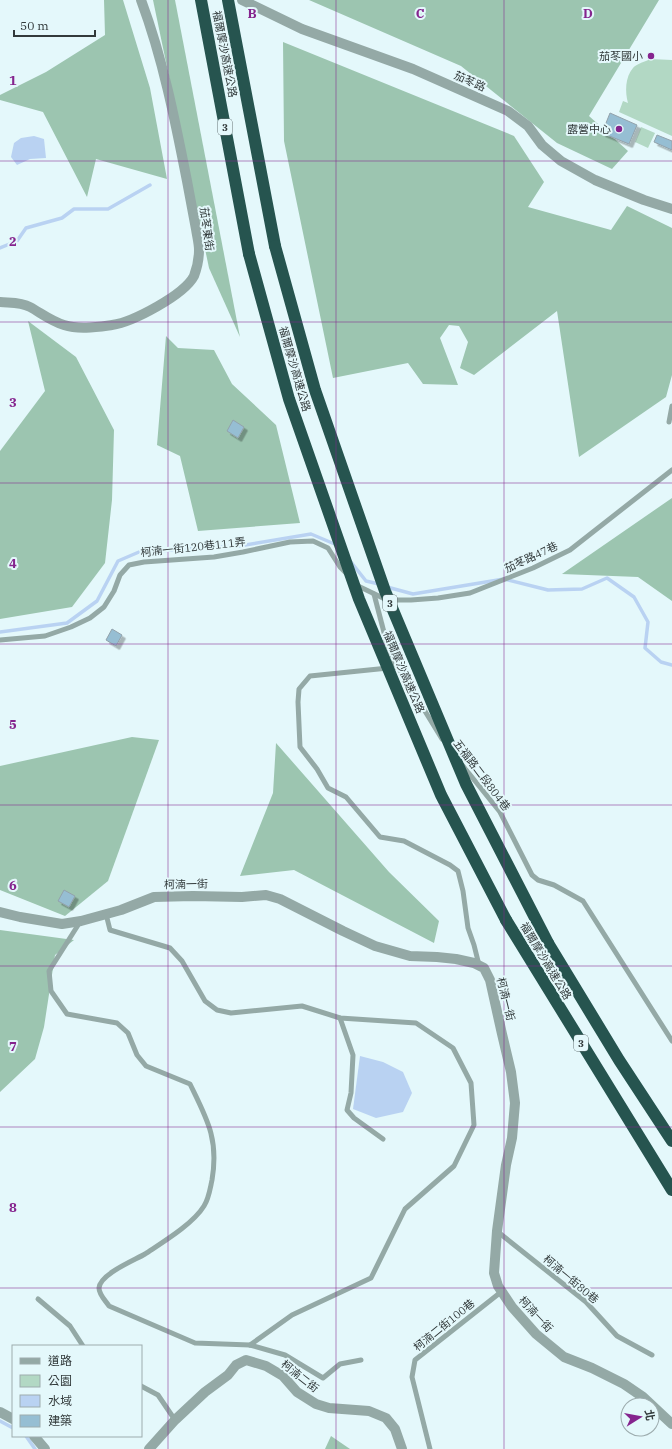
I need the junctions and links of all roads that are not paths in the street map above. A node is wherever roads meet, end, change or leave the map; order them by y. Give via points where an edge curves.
1 (141, 0) edge
2 (201, 0) edge
3 (228, 0) edge
4 (242, 0) edge
5 (672, 209) edge
6 (0, 302) edge
7 (672, 406) edge
8 (669, 422) dead end
9 (672, 470) edge
10 (374, 594) junction
11 (0, 640) edge
12 (393, 667) junction
13 (0, 912) edge
14 (106, 914) junction
15 (81, 921) junction
16 (479, 965) junction
17 (340, 1018) junction
18 (672, 1041) edge
19 (383, 1139) dead end
20 (672, 1141) edge
21 (672, 1191) edge
22 (497, 1231) junction
23 (500, 1292) junction
24 (38, 1299) dead end
25 (83, 1345) edge
26 (250, 1345) junction
27 (652, 1355) dead end
28 (361, 1360) dead end
29 (142, 1387) edge
30 (0, 1412) edge
31 (12, 1418) edge
32 (175, 1420) junction
33 (672, 1424) edge
34 (35, 1437) edge
35 (45, 1449) edge
36 (149, 1449) edge
37 (402, 1449) edge
38 (430, 1449) edge

1 - 6 street, 茄苳東街 via 157,45 171,101 200,249 193,277 155,309 114,325 86,328 65,326 28,306
2 - 21 highway, 福爾摩沙高速公路 / 3, bridge via 249,254 289,399 359,599 441,795 506,920
3 - 20 highway, 福爾摩沙高速公路 / 3, bridge via 275,246 315,390 385,590 466,784 548,944
4 - 5 street, 茄苳路 via 302,29 413,69 508,111 528,126 542,145 561,161 595,180
7 - 8 lane
9 - 10 lane, 茄苳路47巷 via 570,550 533,568 470,594 386,600
10 - 11 lane, 柯湳一街120巷111弄 via 358,587 340,567 328,548 313,541 290,542 214,557 128,565 104,607 90,618 45,636
10 - 12 lane
12 - 16 lane via 310,676 298,689 300,747 328,788 346,797 380,837 404,841 458,871 468,928
12 - 18 lane, 五福路二段804巷 via 398,667 437,733 500,812 532,876 582,901
13 - 15 street, 柯湳一街 via 62,924
14 - 15 street, 柯湳一街
14 - 16 street, 柯湳一街 via 154,897 266,895 280,899 375,946 410,956 437,957
14 - 17 lane via 110,930 170,948 182,961 205,1001 218,1010 231,1013 302,1006
15 - 26 lane via 49,971 51,991 67,1014 117,1023 128,1033 137,1055 146,1066 190,1084 207,1119 214,1144 214,1170 204,1207 190,1222 143,1255 120,1266 102,1282 99,1287 101,1294 109,1306 195,1343
16 - 22 street, 柯湳一街 via 484,968 490,980 511,1072 515,1103
17 - 19 lane via 353,1055 351,1092 347,1110
17 - 26 lane via 416,1023 453,1048 471,1082 474,1125 454,1166 405,1210 371,1278 292,1315
22 - 23 street, 柯湳一街 via 494,1273
22 - 27 lane, 柯湳一街80巷 via 586,1302 617,1336
23 - 33 street, 柯湳一街 via 536,1334 564,1357 624,1384 643,1397
23 - 38 lane, 柯湳二街100巷 via 415,1360 412,1377
24 - 25 lane via 70,1326
26 - 28 lane via 285,1355 323,1378 340,1364
29 - 32 lane via 158,1395
30 - 31 street
32 - 36 street, 柯湳二街
32 - 37 street, 柯湳二街 via 228,1375 236,1365 246,1360 266,1366 283,1376 297,1392 316,1404 329,1408 369,1411 386,1418 395,1429
34 - 35 street

